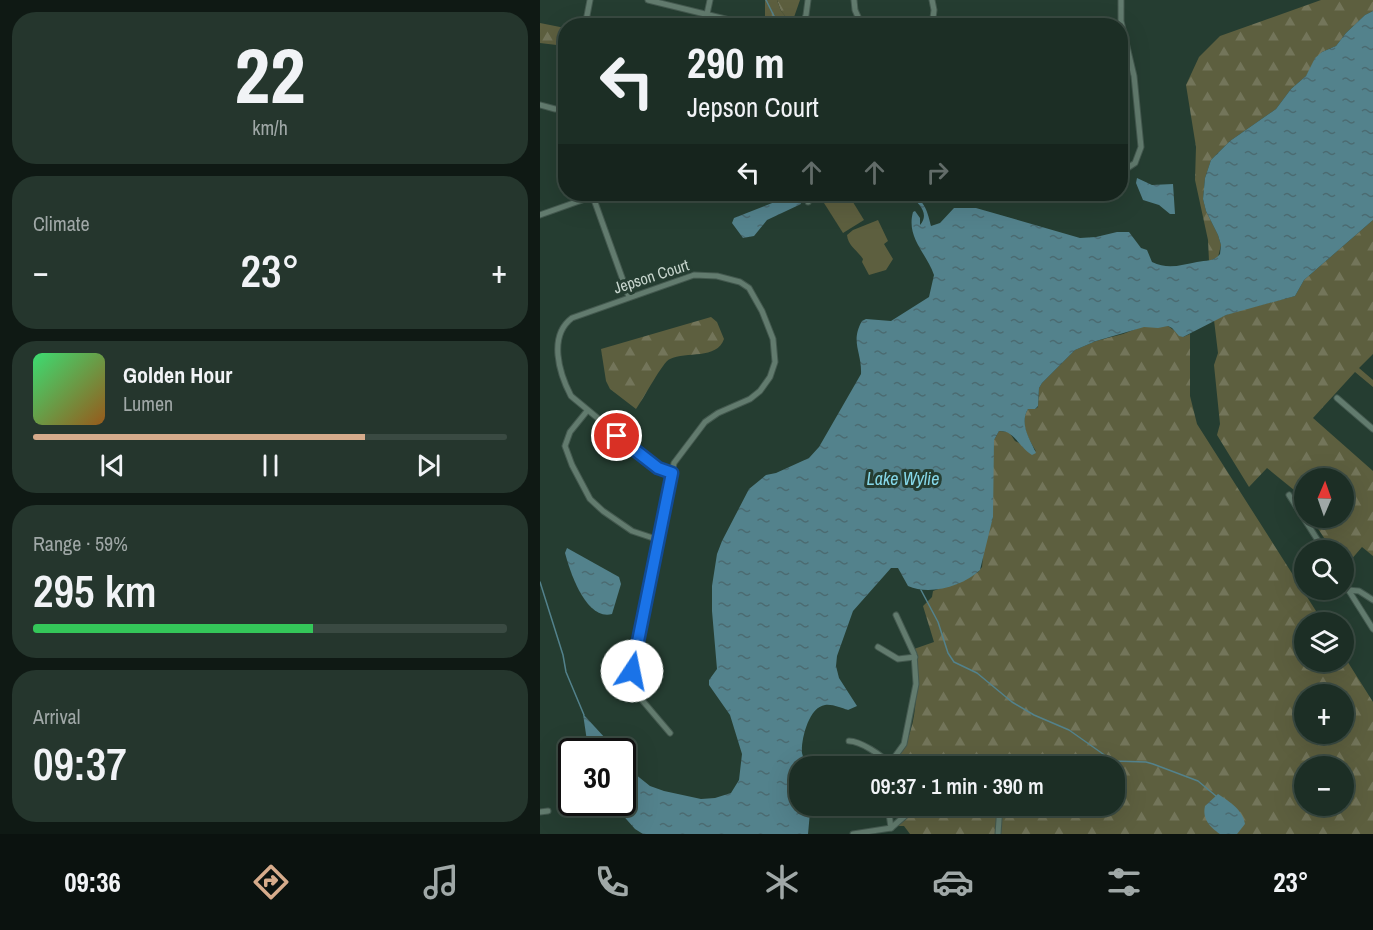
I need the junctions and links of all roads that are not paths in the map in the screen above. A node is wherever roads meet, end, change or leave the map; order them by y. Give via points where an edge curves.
1 (590, 0) edge
2 (648, 0) edge
3 (710, 0) edge
4 (808, 0) edge
5 (854, 0) edge
6 (932, 0) edge
7 (1121, 0) edge
8 (707, 14) junction
9 (587, 18) edge
10 (723, 18) edge
11 (805, 18) edge
12 (858, 18) edge
13 (933, 18) edge
14 (1121, 18) edge
15 (1128, 51) edge
16 (540, 105) edge
17 (558, 109) edge
18 (1128, 168) edge
19 (576, 201) edge
20 (594, 201) edge
21 (540, 215) edge
22 (629, 297) junction
23 (1337, 398) dead end
24 (587, 411) junction
25 (1373, 429) edge
26 (672, 473) junction
27 (1288, 495) dead end
28 (658, 540) junction
29 (1317, 540) edge
30 (1354, 591) edge
31 (1354, 599) edge
32 (1373, 600) edge
33 (896, 615) dead end
34 (1373, 629) edge
35 (878, 647) dead end
36 (915, 657) junction
37 (670, 733) dead end
38 (849, 741) dead end
39 (882, 756) edge
40 (896, 756) edge
41 (548, 811) dead end
42 (540, 812) edge
43 (889, 816) edge
44 (905, 816) edge
45 (999, 816) edge
46 (891, 828) junction
47 (853, 834) edge
48 (998, 834) edge

1 - 9 street
2 - 8 street
3 - 8 street
4 - 11 street
5 - 12 street
6 - 13 street
7 - 14 street
8 - 10 street
15 - 18 street via 1142,147 1135,163
16 - 17 street
19 - 21 street
20 - 22 street
22 - 24 street, Jepson Court via 572,318 560,331 557,342 563,381 571,396
22 - 26 street, Jepson Court via 694,275 710,274 740,282 753,292 773,339 775,363 765,386 750,399 705,422 674,463
23 - 25 street
24 - 26 street, Jepson Court via 658,468
24 - 28 street via 570,432 565,446 590,499 632,531
26 - 28 street, Jepson Court
27 - 29 street
28 - 37 street, Jepson Court via 632,671 636,693
30 - 32 street
31 - 34 street
33 - 36 street
35 - 36 street via 898,659
36 - 40 street via 916,684 906,737
38 - 39 street
41 - 42 street
43 - 46 street
44 - 46 street
45 - 48 street
46 - 47 street

